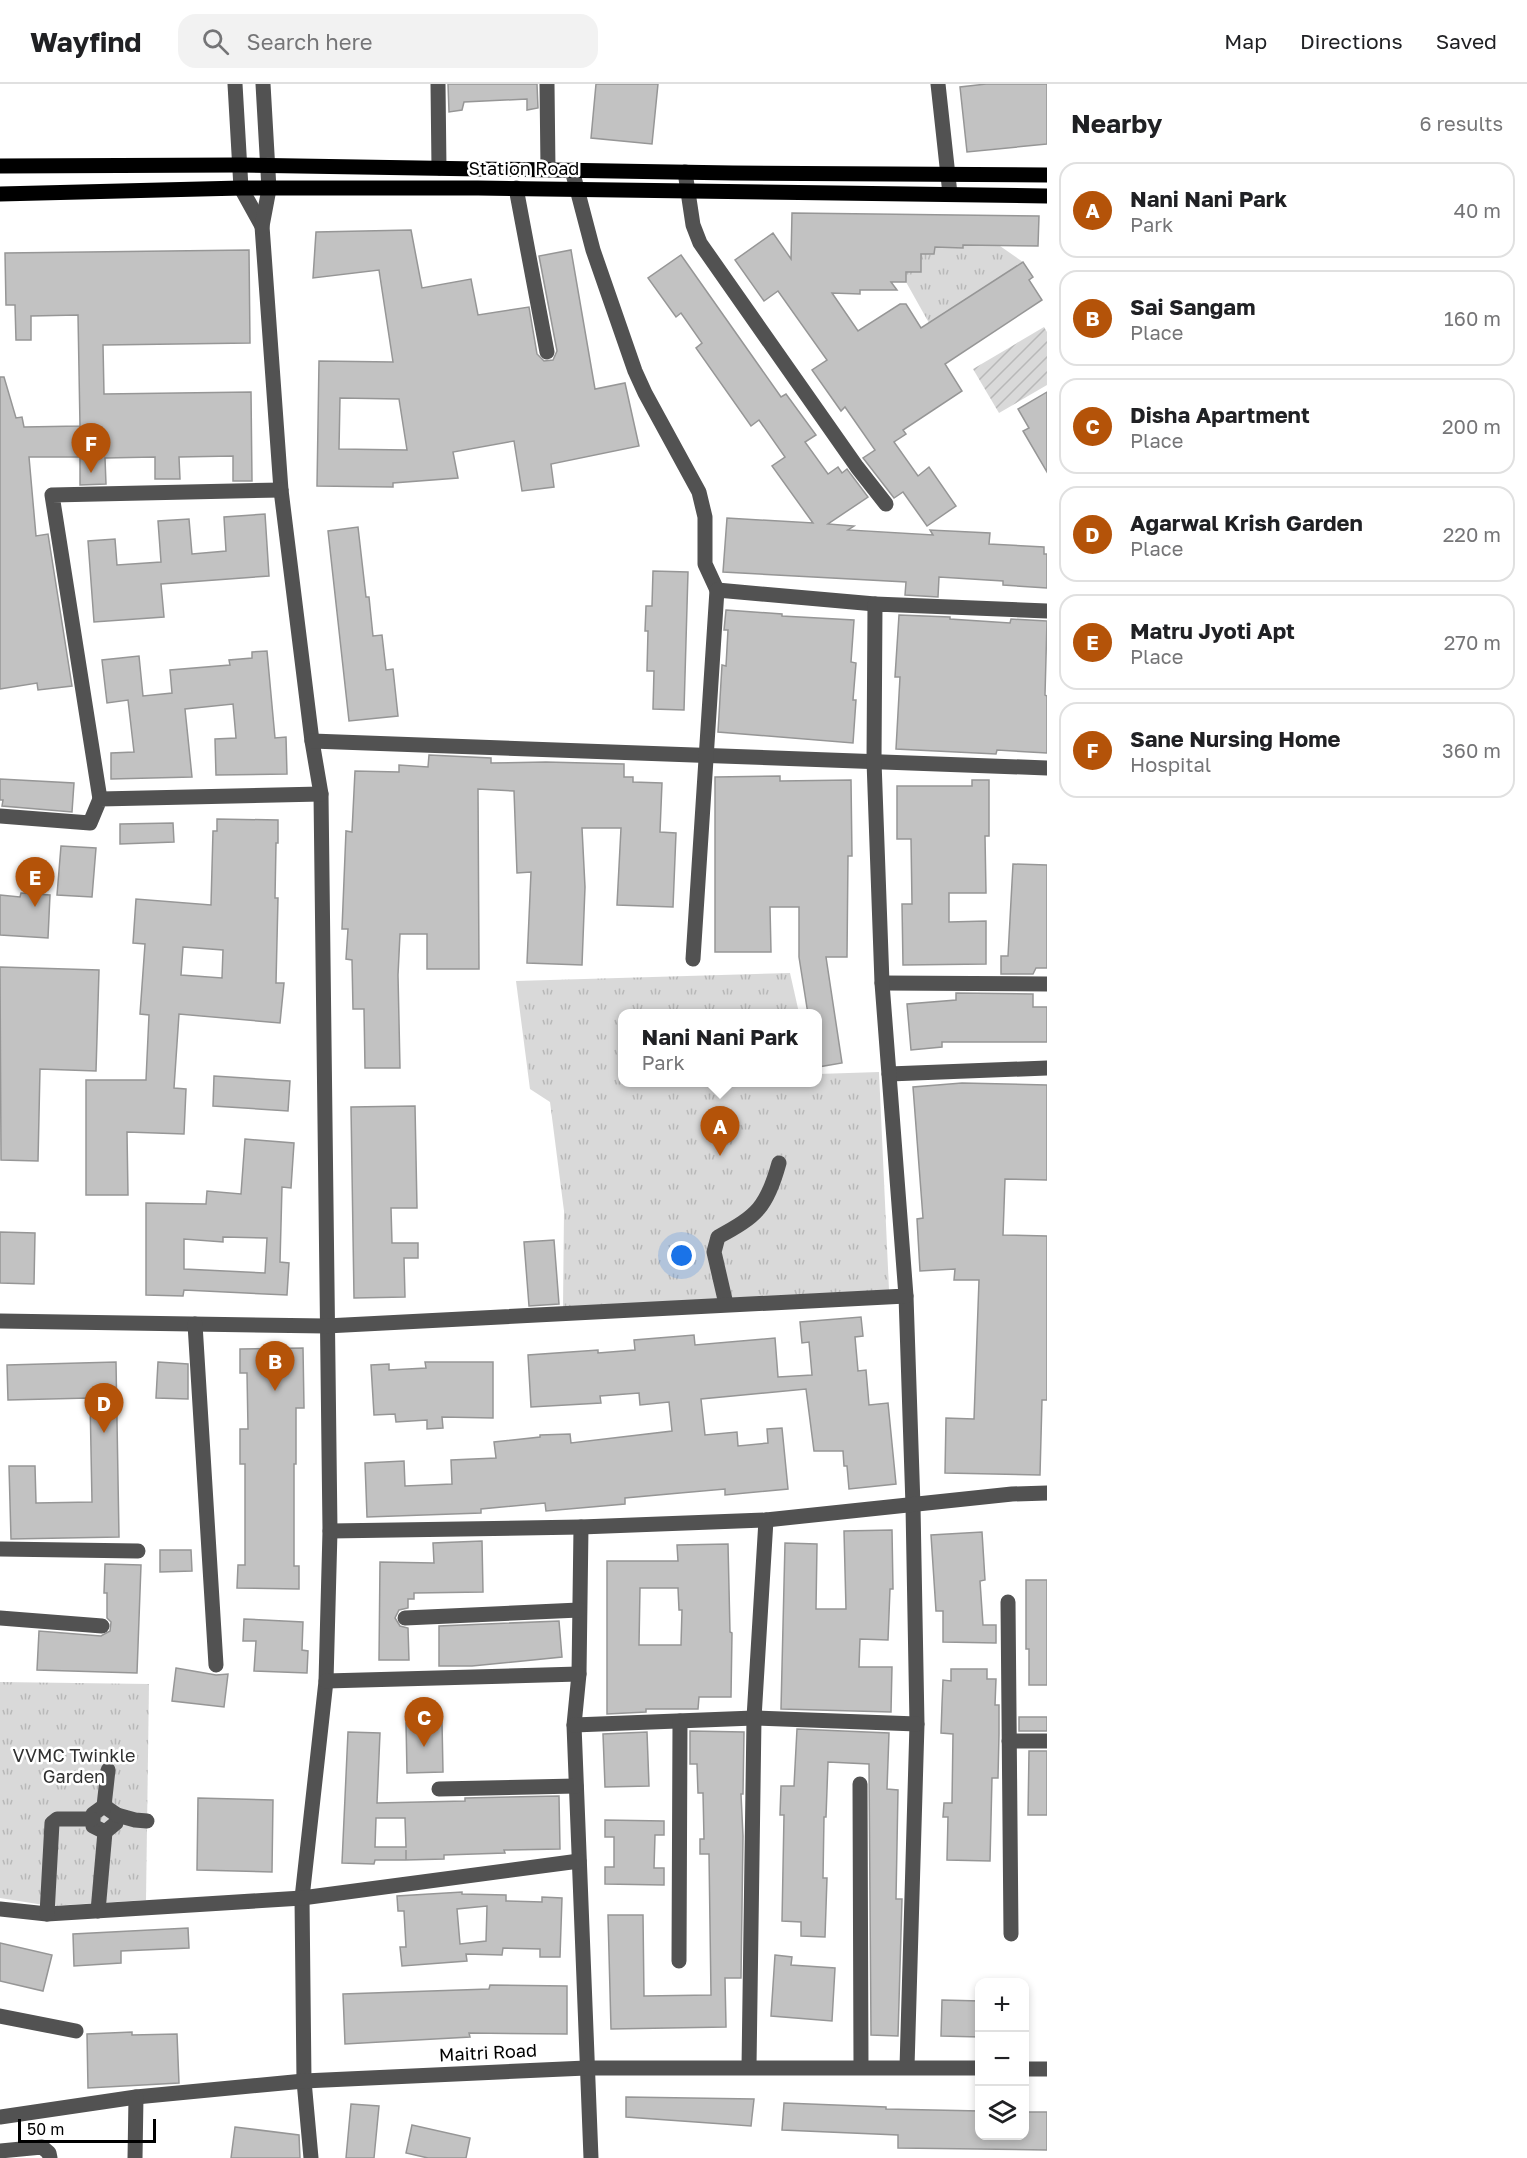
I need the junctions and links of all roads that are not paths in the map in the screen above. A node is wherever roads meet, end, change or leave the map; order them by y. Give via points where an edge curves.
1 (235, 84) edge
2 (263, 84) edge
3 (438, 84) edge
4 (547, 84) edge
5 (938, 84) edge
6 (239, 165) junction
7 (0, 166) edge
8 (268, 166) junction
9 (439, 168) junction
10 (548, 169) junction
11 (572, 170) junction
12 (685, 172) junction
13 (948, 173) junction
14 (1047, 175) edge
15 (241, 188) junction
16 (516, 188) junction
17 (269, 189) junction
18 (577, 189) junction
19 (688, 190) junction
20 (0, 194) edge
21 (950, 194) junction
22 (1047, 196) edge
23 (262, 226) junction
24 (547, 352) dead end
25 (281, 490) junction
26 (886, 504) dead end
27 (717, 590) junction
28 (875, 604) junction
29 (1047, 611) edge
30 (312, 741) junction
31 (706, 756) junction
32 (874, 761) junction
33 (1047, 768) edge
34 (321, 794) junction
35 (100, 799) junction
36 (0, 816) edge
37 (693, 959) dead end
38 (882, 982) junction
39 (1047, 984) edge
40 (1047, 1068) edge
41 (889, 1074) junction
42 (779, 1163) dead end
43 (906, 1296) junction
44 (726, 1304) junction
45 (0, 1321) edge
46 (195, 1324) junction
47 (326, 1326) junction
48 (1047, 1492) edge
49 (913, 1506) junction
50 (766, 1520) junction
51 (581, 1527) junction
52 (330, 1530) junction
53 (0, 1549) edge
54 (138, 1551) dead end
55 (1008, 1602) dead end
56 (579, 1610) junction
57 (0, 1618) edge
58 (405, 1618) dead end
59 (102, 1626) dead end
60 (216, 1665) dead end
61 (579, 1674) junction
62 (326, 1681) junction
63 (754, 1718) junction
64 (680, 1721) junction
65 (917, 1724) junction
66 (574, 1725) junction
67 (1047, 1741) edge
68 (1009, 1742) junction
69 (108, 1770) dead end
70 (860, 1784) dead end
71 (576, 1786) junction
72 (439, 1790) dead end
73 (110, 1811) junction
74 (93, 1819) junction
75 (147, 1821) dead end
76 (105, 1832) junction
77 (579, 1860) junction
78 (302, 1898) junction
79 (0, 1909) edge
80 (98, 1911) junction
81 (47, 1914) junction
82 (1011, 1934) dead end
83 (679, 1962) dead end
84 (0, 2016) edge
85 (76, 2031) dead end
86 (749, 2067) junction
87 (861, 2067) junction
88 (908, 2067) junction
89 (586, 2068) junction
90 (975, 2068) edge
91 (1029, 2069) edge
92 (1047, 2069) edge
93 (304, 2081) junction
94 (136, 2097) junction
95 (0, 2117) edge
96 (0, 2151) edge
97 (50, 2158) edge
98 (135, 2158) edge
99 (311, 2158) edge
100 (591, 2158) edge

1 - 6 street
2 - 8 street
3 - 9 street
4 - 10 street
5 - 13 street
6 - 7 main road, Station Road
6 - 8 main road, Station Road
6 - 15 street
8 - 9 main road, Station Road
8 - 17 street
9 - 10 main road, Station Road
10 - 11 main road, Station Road
11 - 12 main road, Station Road
11 - 18 street
12 - 13 main road, Station Road
12 - 19 street
13 - 14 main road, Station Road
13 - 21 street
15 - 17 main road, Station Road
15 - 20 main road, Station Road
15 - 23 street
16 - 17 main road, Station Road
16 - 18 main road, Station Road
16 - 24 street
17 - 23 street
18 - 19 main road, Station Road
18 - 27 street via 593,250 635,371 699,492 705,517 705,564
19 - 21 main road, Station Road
19 - 26 street via 700,243
21 - 22 main road, Station Road
23 - 25 street
25 - 30 street
25 - 35 street via 52,495
27 - 28 street
27 - 31 street
28 - 29 street
28 - 32 street
30 - 31 street
30 - 34 street
31 - 32 street
31 - 37 street
32 - 33 street
32 - 38 street
34 - 35 street
34 - 47 street
35 - 36 street via 90,823
38 - 39 street
38 - 41 street
40 - 41 street
41 - 43 street
42 - 44 street via 772,1189 758,1211 718,1237 714,1252
43 - 44 street
43 - 49 street
44 - 47 street
45 - 46 street
46 - 47 street
46 - 60 street
47 - 52 street
48 - 49 street
49 - 50 street
49 - 65 street
50 - 51 street
50 - 63 street
51 - 52 street
51 - 56 street
52 - 62 street
53 - 54 street
55 - 68 street
56 - 58 street
56 - 61 street
57 - 59 street
61 - 62 street
61 - 66 street
62 - 78 street
63 - 64 street
63 - 65 street
63 - 86 street
64 - 66 street
64 - 83 street
65 - 88 street
66 - 71 street
67 - 68 street
68 - 82 street
69 - 73 street
70 - 87 street
71 - 72 street
71 - 77 street
73 - 74 street via 93,1814
73 - 75 street
73 - 76 street via 116,1823
74 - 76 street via 93,1826
74 - 81 street via 57,1819 52,1823
76 - 80 street
77 - 78 street
77 - 89 street
78 - 80 street
78 - 93 street
79 - 81 street
80 - 81 street
84 - 85 street
86 - 87 street, Maitri Road
86 - 89 street, Maitri Road
87 - 88 street, Maitri Road
88 - 90 street, Maitri Road
89 - 93 street, Maitri Road
89 - 100 street
91 - 92 street
93 - 94 street, Maitri Road
93 - 99 street
94 - 95 street, Maitri Road
94 - 98 street
96 - 97 street via 42,2147

